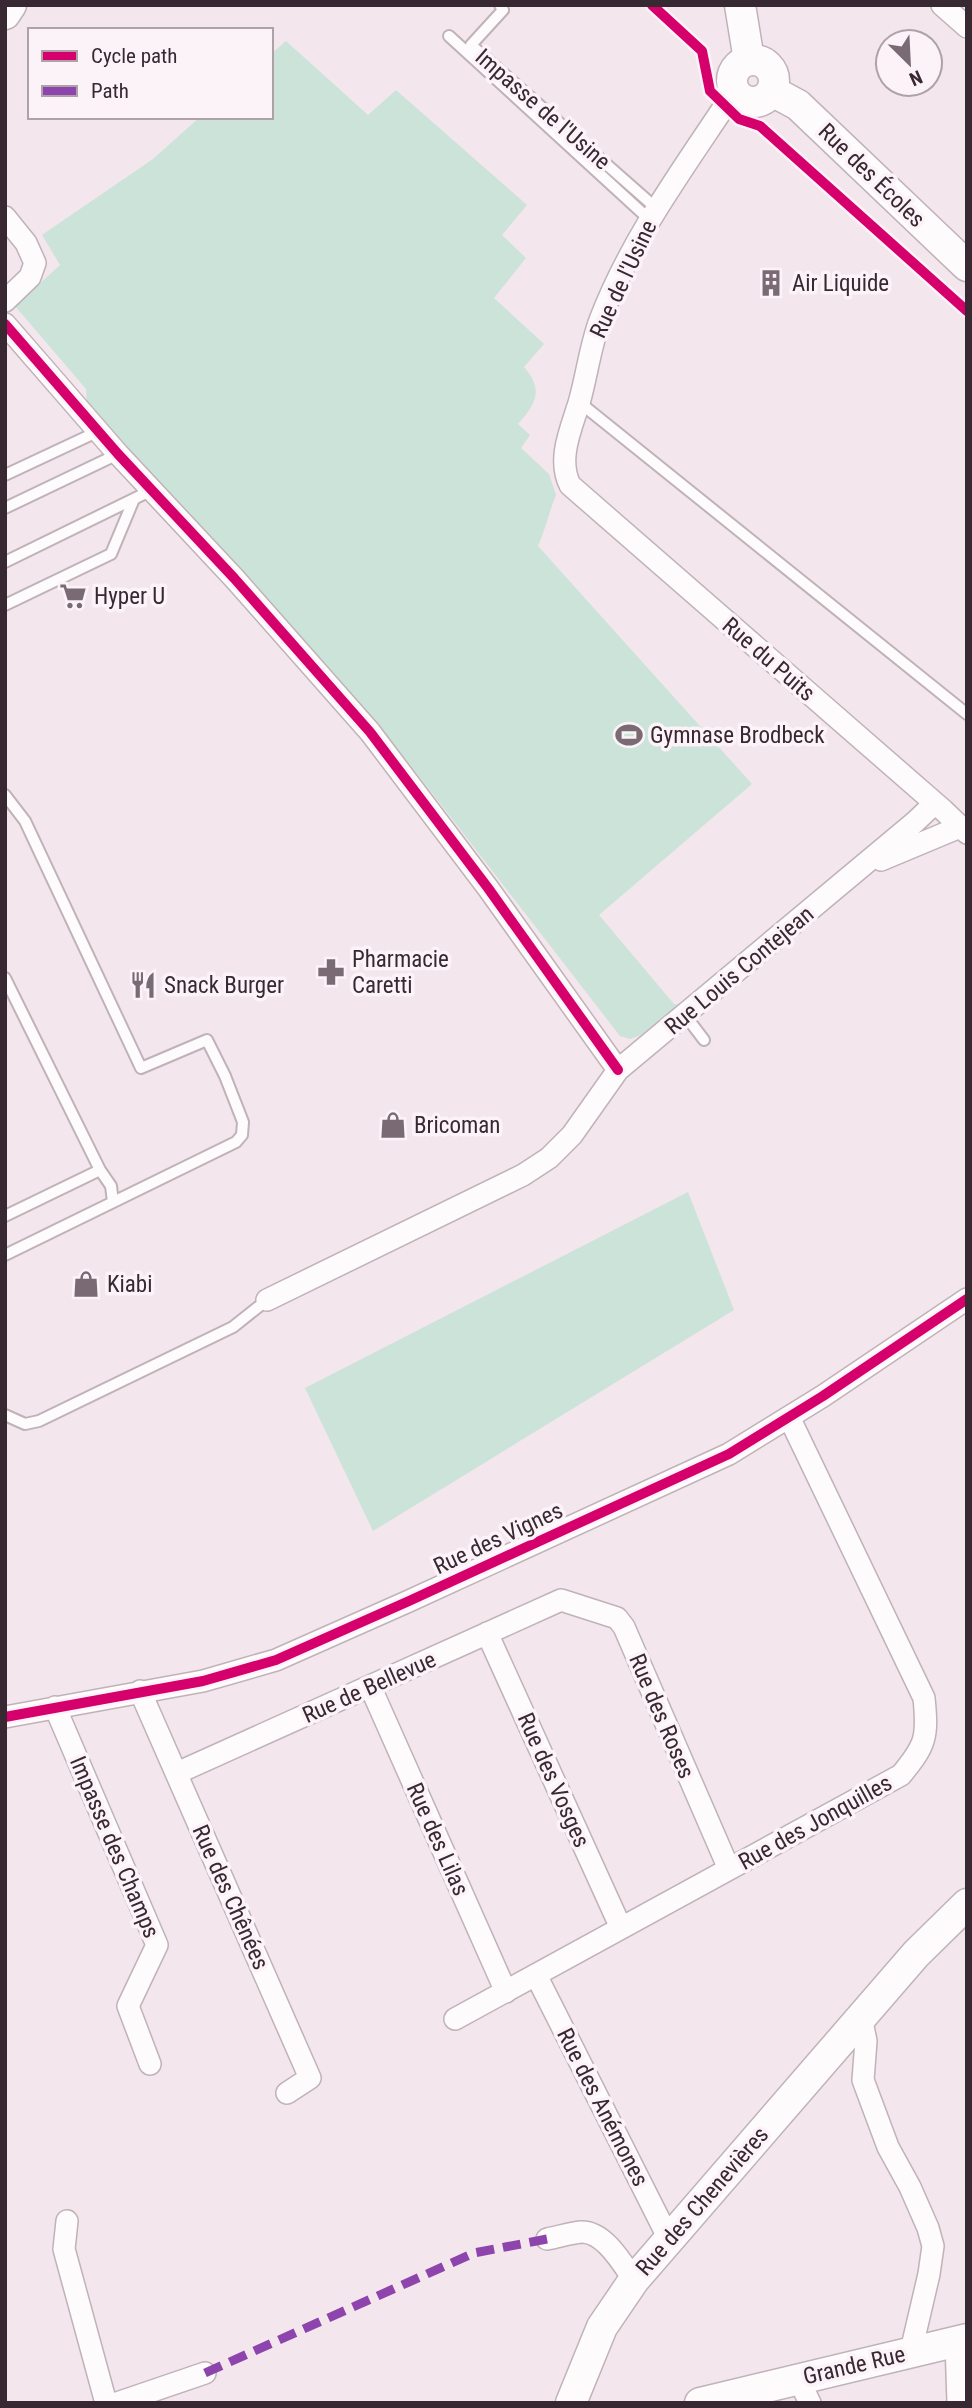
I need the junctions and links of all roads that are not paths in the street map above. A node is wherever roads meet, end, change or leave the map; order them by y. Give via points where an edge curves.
1 (11, 5) edge
2 (500, 5) edge
3 (740, 5) edge
4 (942, 5) edge
5 (5, 14) edge
6 (967, 27) edge
7 (449, 36) dead end
8 (749, 60) junction
9 (772, 91) junction
10 (737, 95) junction
11 (653, 214) junction
12 (5, 217) edge
13 (967, 266) edge
14 (5, 301) edge
15 (5, 324) edge
16 (579, 402) junction
17 (99, 431) junction
18 (118, 454) junction
19 (5, 475) edge
20 (570, 485) joint
21 (143, 495) junction
22 (5, 508) edge
23 (5, 562) edge
24 (5, 605) edge
25 (967, 714) edge
26 (5, 795) edge
27 (935, 803) junction
28 (963, 830) edge
29 (860, 869) junction
30 (5, 978) edge
31 (685, 1015) junction
32 (704, 1040) dead end
33 (618, 1070) junction
34 (100, 1170) junction
35 (113, 1202) junction
36 (5, 1216) edge
37 (5, 1255) edge
38 (967, 1299) edge
39 (267, 1300) joint
40 (5, 1415) edge
41 (789, 1417) junction
42 (561, 1600) joint
43 (487, 1633) junction
44 (370, 1686) junction
45 (141, 1691) junction
46 (55, 1706) junction
47 (5, 1717) edge
48 (177, 1773) junction
49 (729, 1870) junction
50 (967, 1904) edge
51 (621, 1928) junction
52 (536, 1975) junction
53 (506, 1992) junction
54 (861, 2017) junction
55 (455, 2019) dead end
56 (150, 2064) dead end
57 (287, 2093) dead end
58 (67, 2221) dead end
59 (547, 2239) dead end
60 (669, 2239) junction
61 (634, 2280) junction
62 (961, 2341) edge
63 (911, 2351) junction
64 (205, 2373) dead end
65 (804, 2390) edge
66 (106, 2403) edge
67 (117, 2403) edge
68 (571, 2403) edge
69 (700, 2403) edge
70 (958, 2403) edge

1 - 5 street
2 - 11 lane, Impasse de l'Usine via 503,10 471,45
3 - 8 street
4 - 6 street
7 - 11 lane
8 - 9 street via 770,68 775,83
8 - 10 street via 739,65 733,76
9 - 10 street via 756,102
9 - 13 street, Rue des Écoles via 798,105
10 - 11 street, Rue de l'Usine via 724,107
11 - 16 street, Rue de l'Usine via 599,322
12 - 14 street via 35,263 30,277
15 - 17 street
16 - 20 street, Rue de l'Usine via 564,459
16 - 25 lane
17 - 18 street
17 - 19 lane
18 - 21 street
18 - 22 lane
20 - 27 street, Rue du Puits
21 - 23 lane
21 - 24 lane via 111,554
21 - 33 street via 233,578 370,732
26 - 35 lane via 25,821 141,1068 207,1040 243,1122 236,1142
27 - 28 street, Rue du Puits
27 - 29 street, Rue Louis Contejean
28 - 29 street, Rue Louis Contejean
29 - 31 street, Rue Louis Contejean
30 - 34 lane
31 - 32 lane
31 - 33 street, Rue Louis Contejean
33 - 39 street, Rue Louis Contejean via 572,1135 549,1158
34 - 35 lane via 111,1186
34 - 36 lane
35 - 37 lane
38 - 41 street, Rue des Vignes
39 - 40 lane via 233,1327 38,1421 25,1424
41 - 45 street, Rue des Vignes via 729,1454 276,1660 203,1681
41 - 49 street, Rue des Jonquilles via 924,1698 926,1738 901,1775
42 - 43 street, Rue de Bellevue
42 - 49 street, Rue des Roses via 617,1618 624,1627
43 - 44 street, Rue de Bellevue
43 - 51 street, Rue des Vosges
44 - 48 street, Rue de Bellevue
44 - 53 street, Rue des Lilas
45 - 46 street, Rue des Vignes
45 - 48 street, Rue des Chênées
46 - 47 street, Rue des Vignes
46 - 56 street, Impasse des Champs via 157,1945 128,2006
48 - 57 street, Rue des Chênées via 310,2078
49 - 51 street, Rue des Jonquilles
50 - 54 street, Rue des Chenevières
51 - 52 street, Rue des Jonquilles
52 - 53 street, Rue des Jonquilles
52 - 60 street, Rue des Anémones
53 - 55 street, Rue des Jonquilles
54 - 60 street, Rue des Chenevières
54 - 63 street via 866,2040 863,2080 933,2246
58 - 66 street via 64,2249
59 - 61 street via 583,2232 598,2237
60 - 61 street, Rue des Chenevières
61 - 68 street, Rue des Chenevières via 602,2327
62 - 63 street, Grande Rue
62 - 70 street
63 - 65 street, Grande Rue
64 - 67 street
65 - 69 street, Grande Rue

